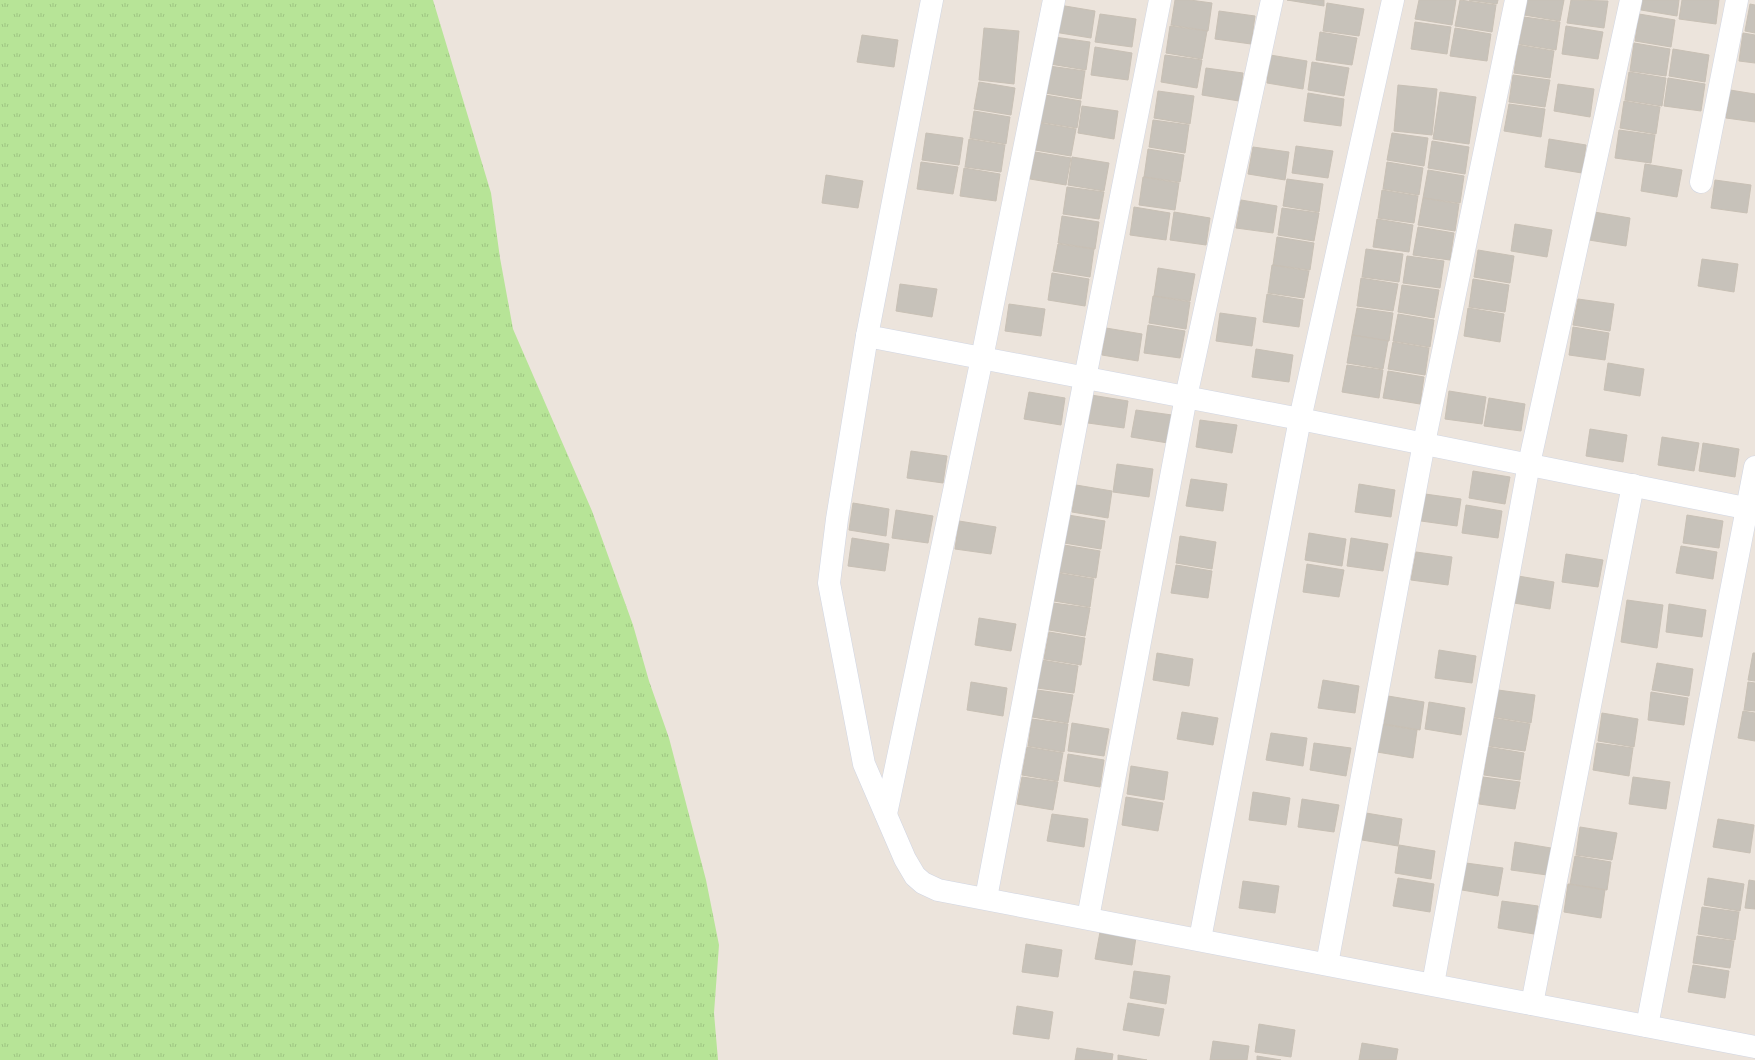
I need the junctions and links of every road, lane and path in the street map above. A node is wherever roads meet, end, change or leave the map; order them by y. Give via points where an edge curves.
1 (932, 0) edge
2 (1054, 0) edge
3 (1160, 0) edge
4 (1272, 0) edge
5 (1393, 0) edge
6 (1516, 0) edge
7 (1631, 0) edge
8 (1737, 0) edge
9 (1701, 182) dead end
10 (867, 336) junction
11 (982, 358) junction
12 (1085, 378) junction
13 (1186, 397) junction
14 (1300, 419) junction
15 (1424, 443) junction
16 (1529, 464) junction
17 (1755, 467) edge
18 (1633, 485) junction
19 (1751, 509) edge
20 (886, 814) junction
21 (986, 898) junction
22 (1088, 918) junction
23 (1200, 939) junction
24 (1327, 964) junction
25 (1433, 984) junction
26 (1532, 1004) junction
27 (1647, 1026) junction
28 (1755, 1047) edge

1 - 10 street
2 - 11 street
3 - 12 street
4 - 13 street
5 - 14 street
6 - 15 street
7 - 16 street
8 - 9 street
10 - 11 street
10 - 20 street via 829,584 864,764
11 - 12 street
11 - 20 street
12 - 13 street
12 - 21 street
13 - 14 street
13 - 22 street
14 - 15 street
14 - 23 street
15 - 16 street
15 - 24 street
16 - 18 street
16 - 25 street
17 - 19 street
18 - 19 street
18 - 26 street
19 - 27 street
20 - 21 street via 905,859 915,876 923,883 938,890
21 - 22 street
22 - 23 street
23 - 24 street
24 - 25 street
25 - 26 street
26 - 27 street
27 - 28 street

